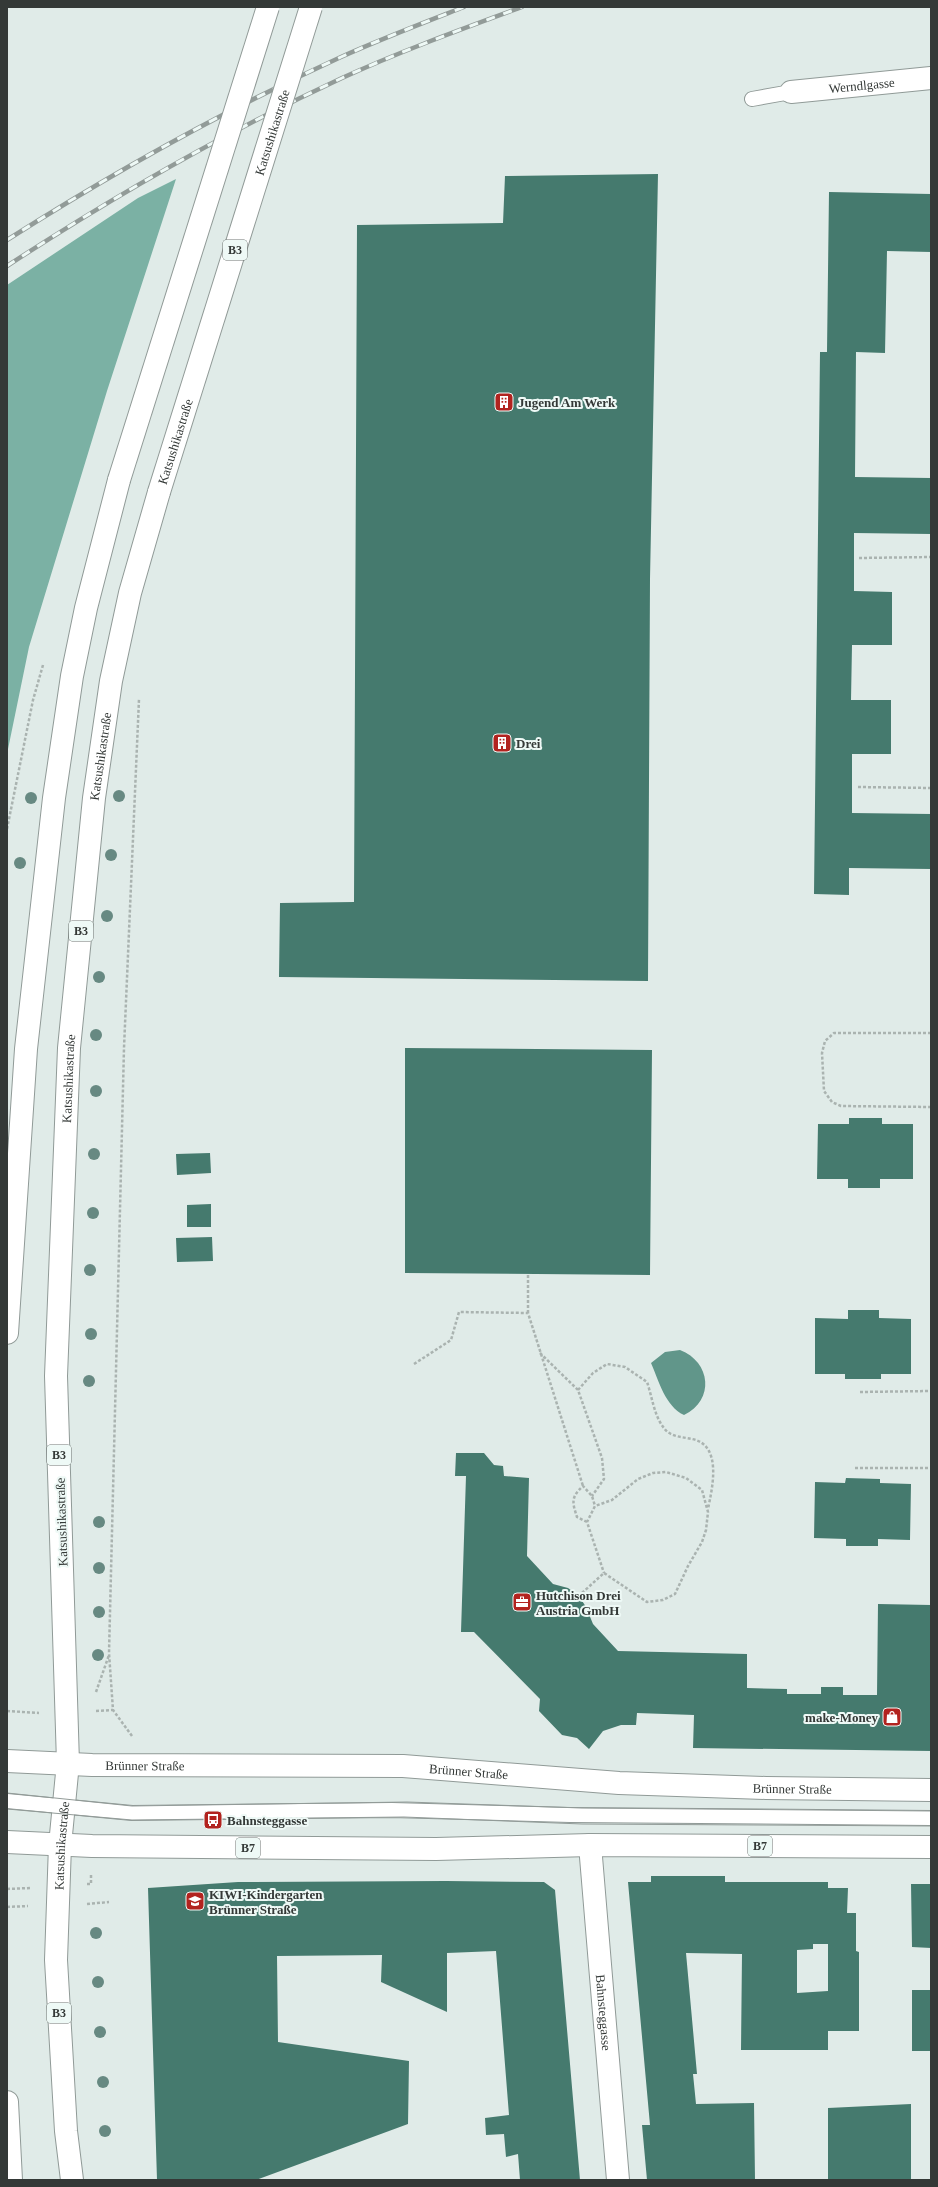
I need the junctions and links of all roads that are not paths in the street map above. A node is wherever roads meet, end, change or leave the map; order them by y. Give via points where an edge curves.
1 (268, 7) edge
2 (311, 7) edge
3 (931, 78) edge
4 (792, 92) joint
5 (752, 100) dead end
6 (7, 1333) edge
7 (7, 1761) edge
8 (68, 1763) junction
9 (931, 1790) edge
10 (7, 1801) edge
11 (64, 1808) junction
12 (931, 1818) edge
13 (7, 1842) edge
14 (60, 1845) junction
15 (590, 1845) junction
16 (931, 1847) edge
17 (7, 2102) edge
18 (11, 2180) edge
19 (72, 2180) edge
20 (618, 2180) edge

1 - 6 main road, bridge via 120,480 86,608 72,676 54,798 26,1049
2 - 8 main road, Katsushikastraße / B3, bridge via 159,492 130,593 111,681 94,798 69,1048 56,1376
3 - 4 main road, Werndlgasse
4 - 5 lane
7 - 8 main road, Brünner Straße
8 - 9 main road, Brünner Straße via 403,1766 619,1783
8 - 11 main road, Katsushikastraße / B3
10 - 11 lane
11 - 12 lane via 132,1813 392,1810 570,1815
11 - 14 main road, Katsushikastraße / B3
13 - 14 main road, B7
14 - 15 main road, B7 via 428,1849
14 - 19 main road, Katsushikastraße / B3 via 56,1960 66,2131
15 - 16 main road, B7
15 - 20 main road, Bahnsteggasse
17 - 18 main road

